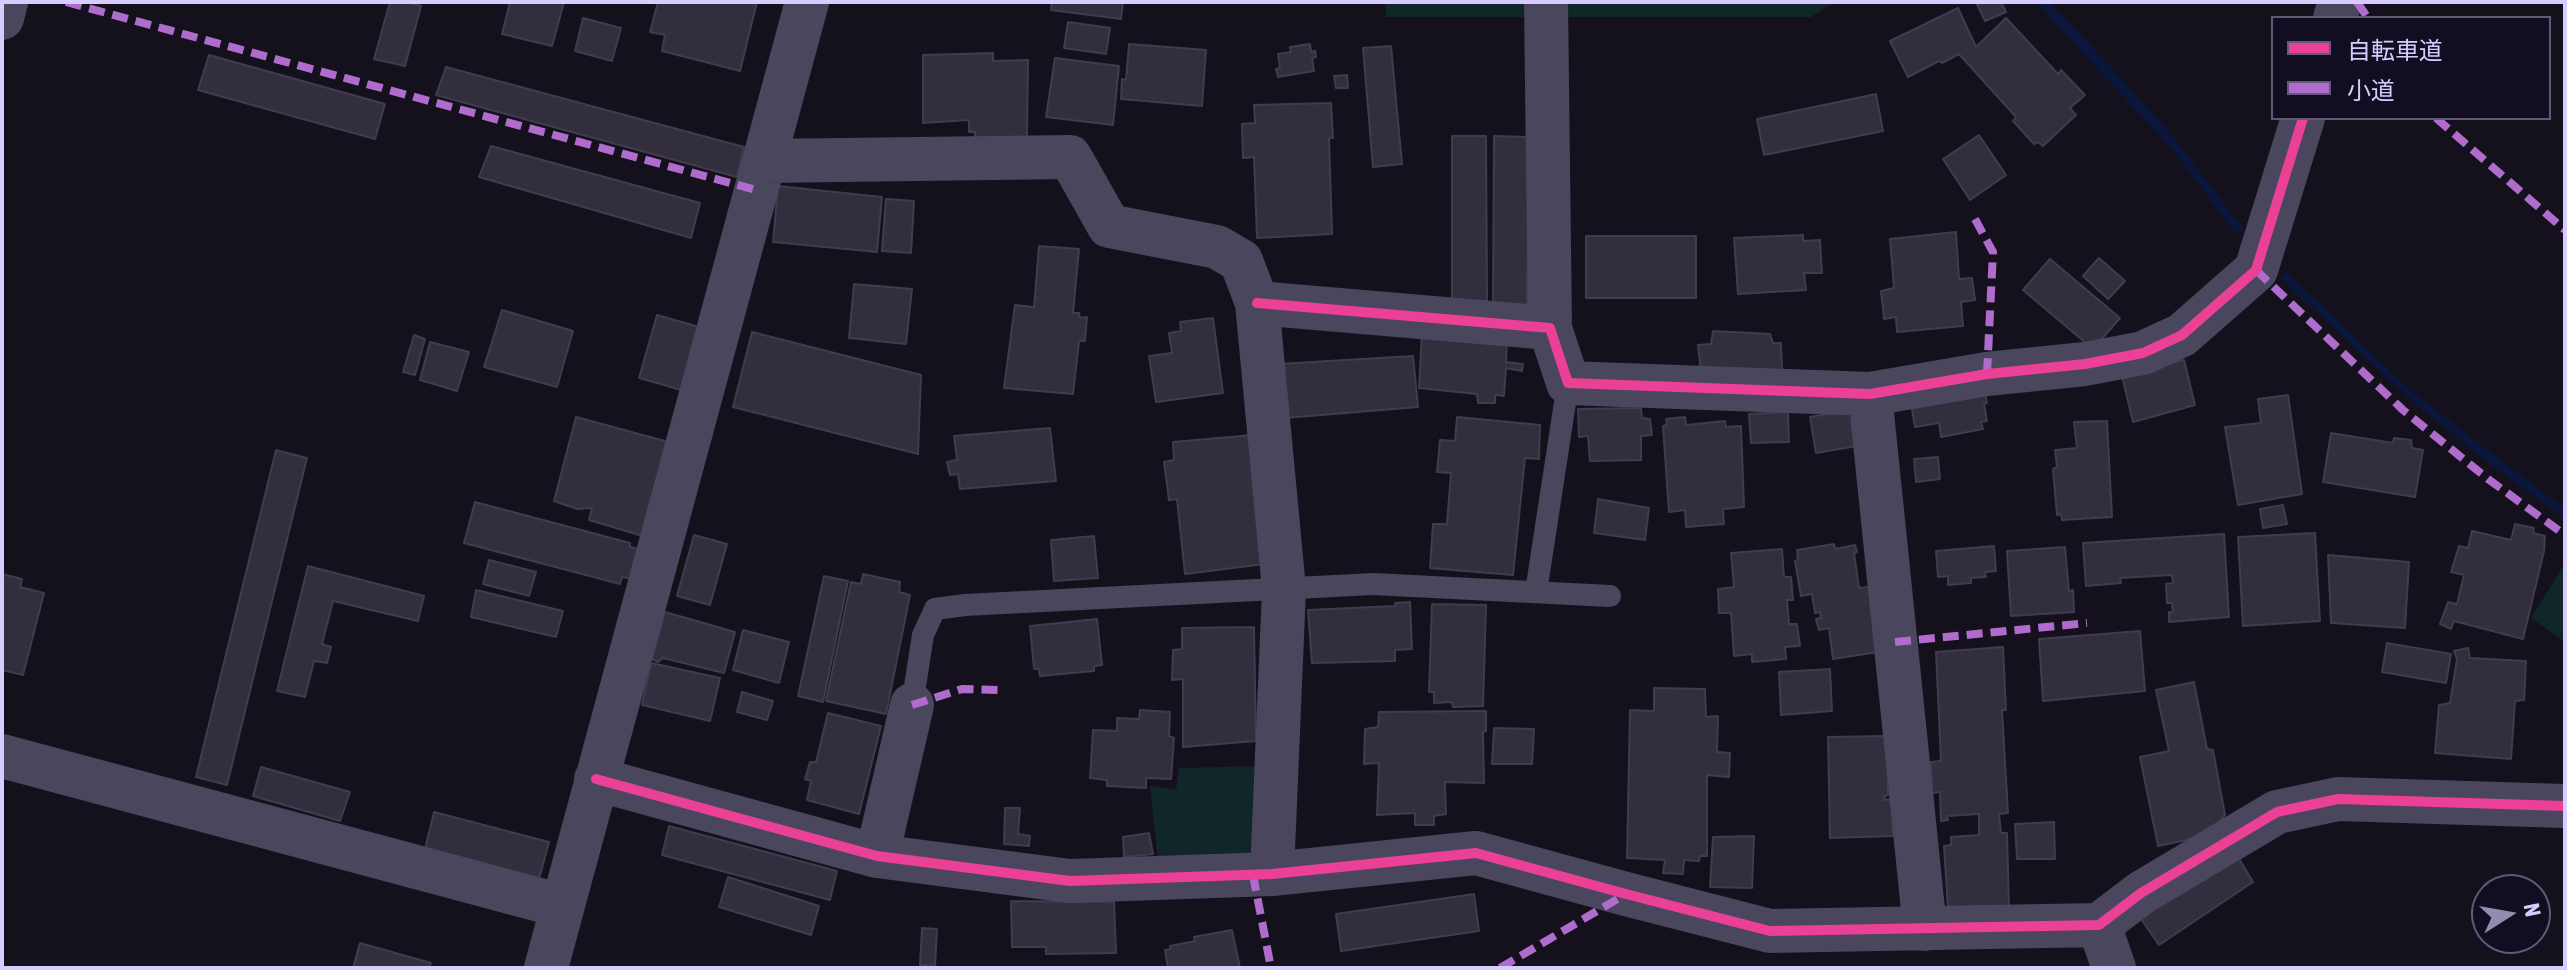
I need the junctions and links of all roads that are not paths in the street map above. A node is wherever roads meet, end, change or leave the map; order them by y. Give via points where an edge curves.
1 (6, 2) edge
2 (807, 2) edge
3 (1546, 2) edge
4 (2, 18) edge
5 (2302, 120) edge
6 (764, 161) junction
7 (1257, 303) junction
8 (1550, 328) junction
9 (1568, 383) junction
10 (1870, 394) junction
11 (1284, 589) junction
12 (1536, 592) junction
13 (1610, 596) dead end
14 (912, 705) joint
15 (2, 756) edge
16 (596, 779) junction
17 (2557, 794) edge
18 (877, 856) junction
19 (1272, 874) junction
20 (562, 906) junction
21 (2099, 925) junction
22 (1925, 929) junction
23 (546, 968) edge
24 (2114, 968) edge

1 - 4 street
2 - 6 street
3 - 8 street
5 - 10 street via 2256,270 2182,335 2143,353 2085,364
6 - 7 street via 1070,157 1109,226 1217,247 1241,261
6 - 16 street
7 - 8 street
7 - 11 street
8 - 9 street
9 - 10 street
9 - 12 lane
10 - 22 street
11 - 12 lane via 1373,584
11 - 14 lane via 935,609 923,635
11 - 19 street
12 - 13 lane
14 - 18 street
15 - 20 street
16 - 18 street
16 - 20 street
17 - 21 street via 2338,799 2277,812 2141,893
18 - 19 street via 1070,881
19 - 22 street via 1476,853 1770,931
20 - 23 street
21 - 22 street
21 - 24 street

